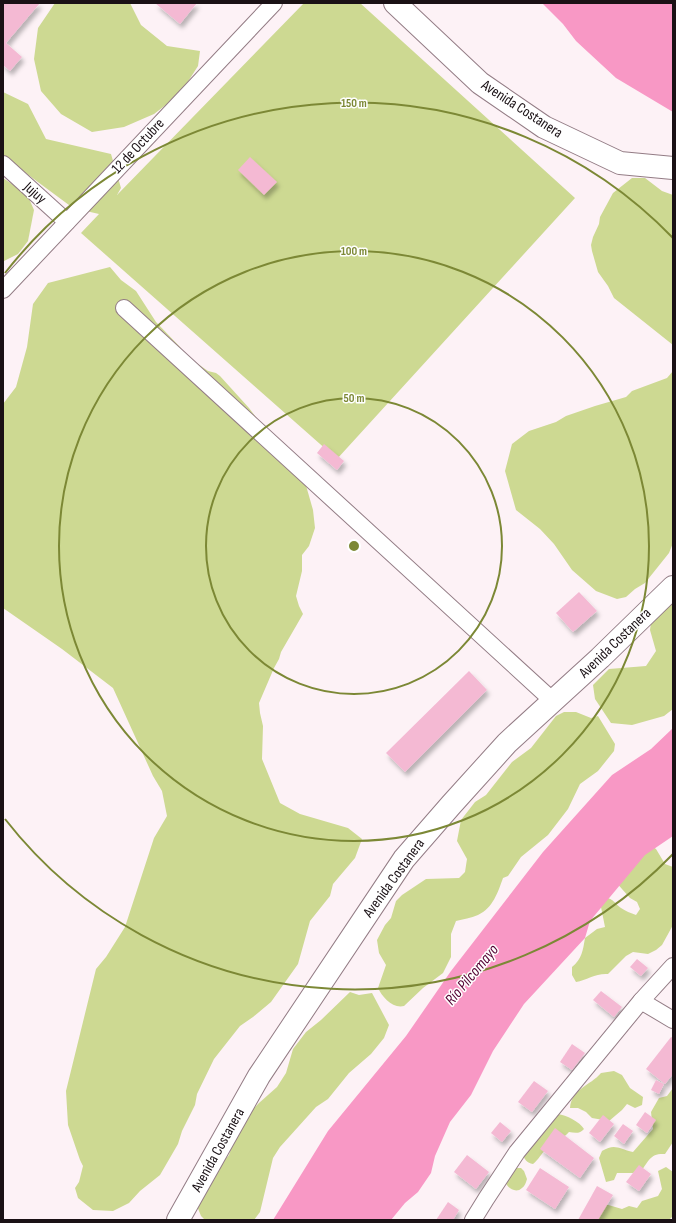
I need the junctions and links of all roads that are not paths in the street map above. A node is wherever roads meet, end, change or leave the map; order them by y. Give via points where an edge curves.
1 (274, 3) edge
2 (395, 3) edge
3 (3, 164) edge
4 (673, 168) edge
5 (67, 222) junction
6 (3, 290) edge
7 (124, 308) dead end
8 (673, 588) edge
9 (553, 701) junction
10 (673, 966) edge
11 (641, 1001) junction
12 (673, 1020) edge
13 (178, 1220) edge
14 (474, 1220) edge

1 - 5 street, 12 de Octubre
2 - 4 street, Avenida Costanera via 480,83 544,127 620,163
3 - 5 street, Jujuy
5 - 6 street, 12 de Octubre
7 - 9 street
8 - 9 street, Avenida Costanera
9 - 13 street, Avenida Costanera via 508,743 404,859 259,1076
10 - 11 street
11 - 12 street
11 - 14 street via 517,1152

